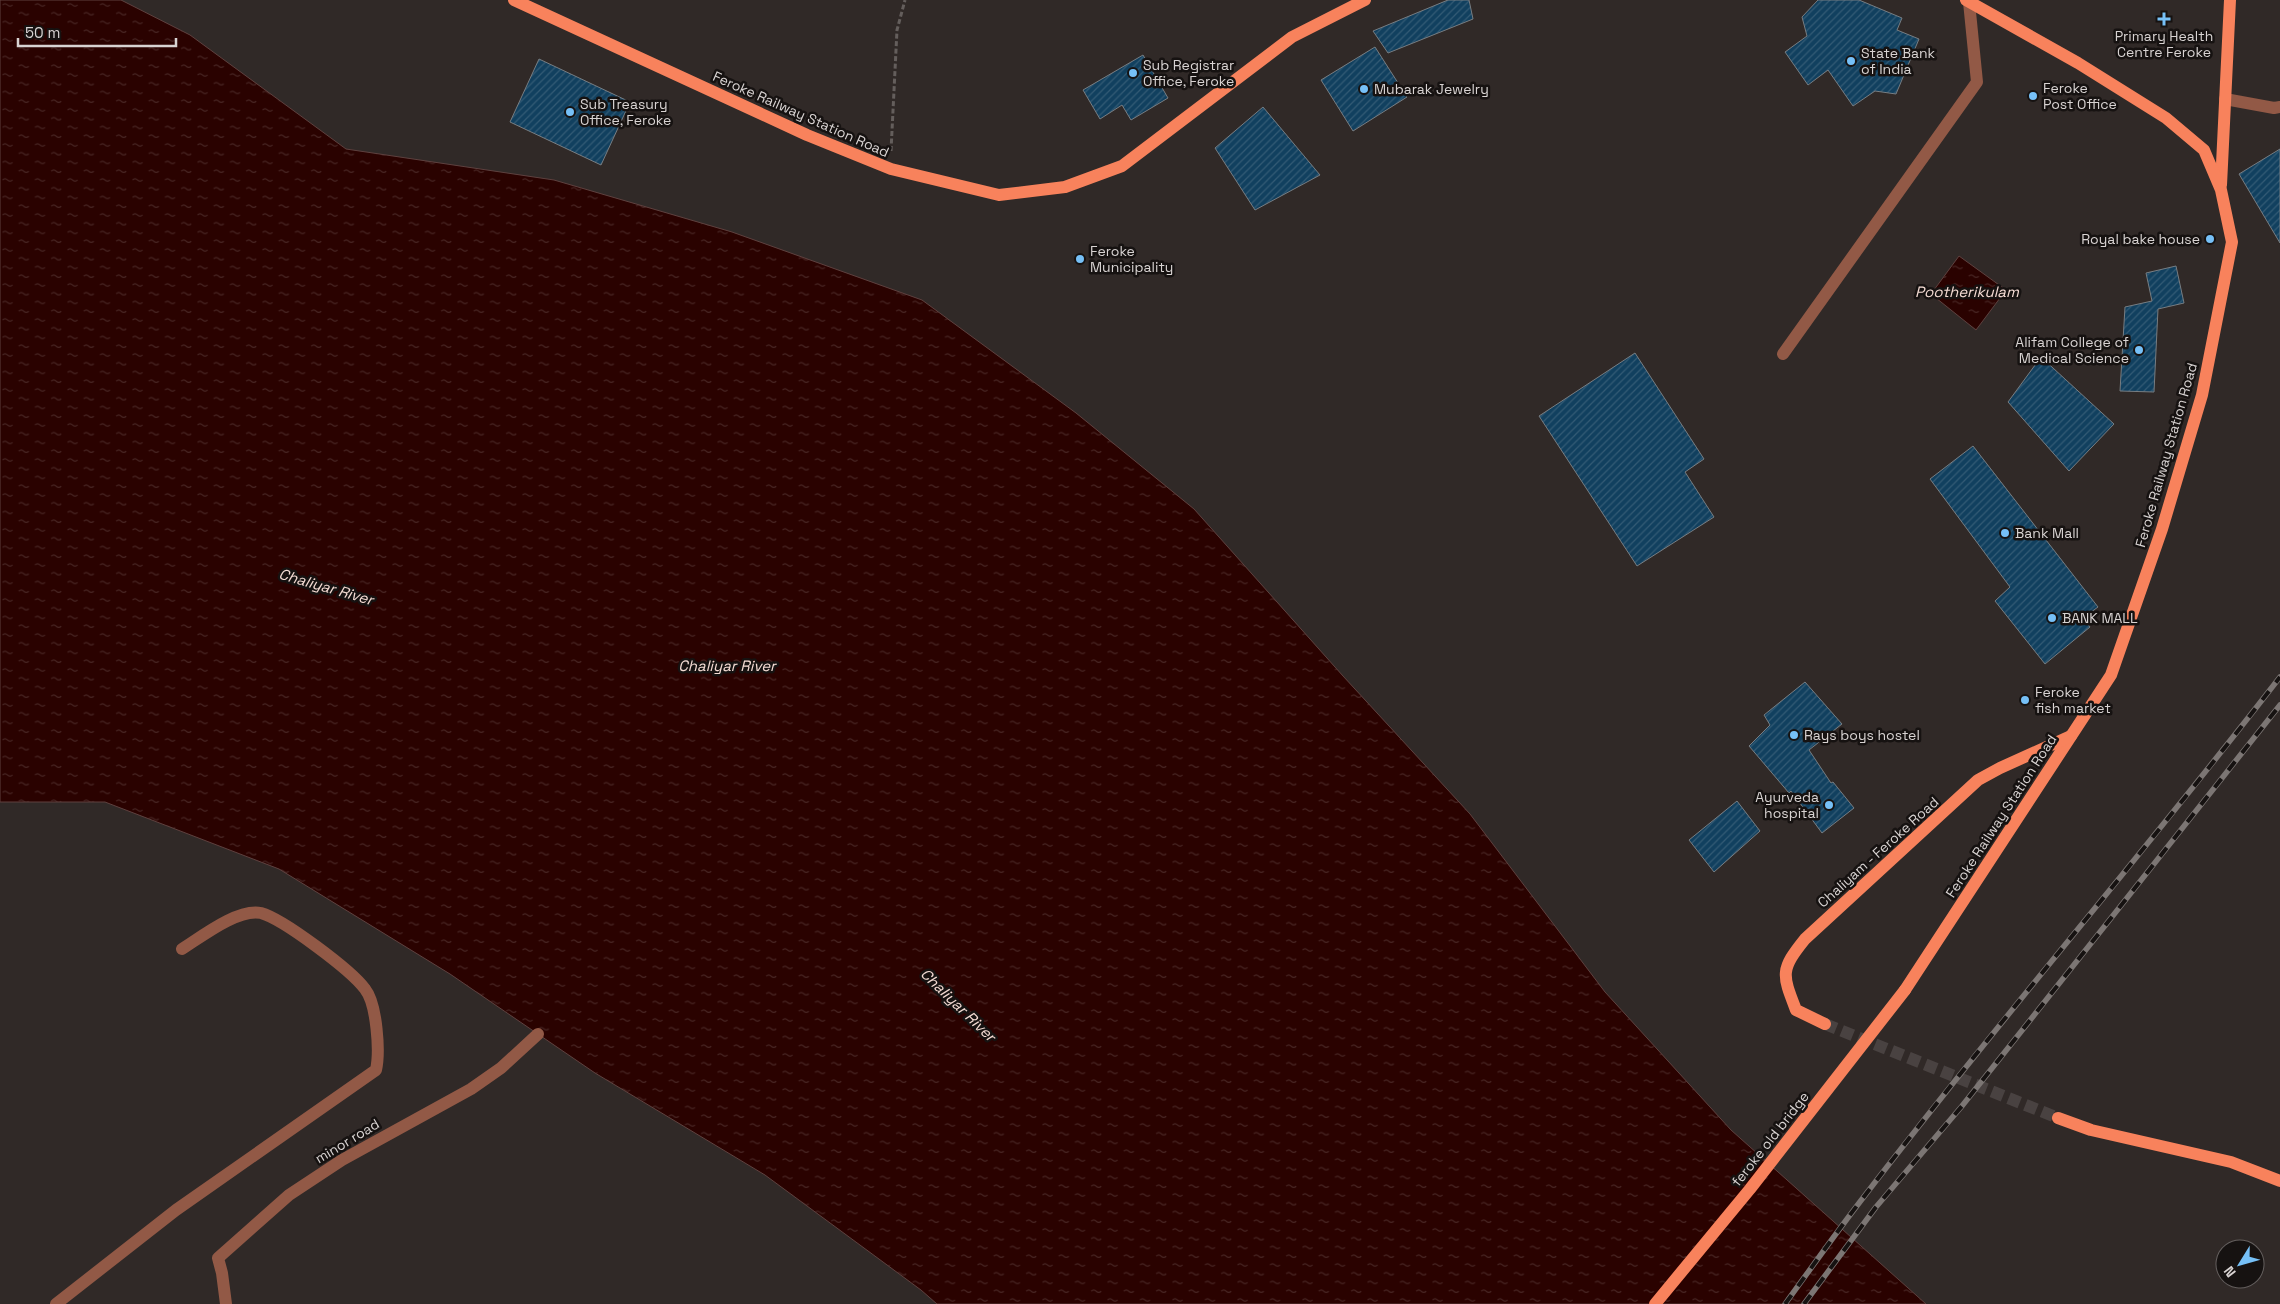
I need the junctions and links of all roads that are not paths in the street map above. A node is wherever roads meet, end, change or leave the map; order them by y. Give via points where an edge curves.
1 (514, 0) edge
2 (1365, 0) edge
3 (2230, 0) edge
4 (1968, 1) edge
5 (2225, 99) junction
6 (2280, 108) edge
7 (2221, 190) junction
8 (1783, 354) dead end
9 (2071, 736) junction
10 (182, 949) dead end
11 (1905, 990) joint
12 (1826, 1024) tunnel mouth
13 (538, 1034) dead end
14 (2058, 1118) tunnel mouth
15 (2280, 1180) edge
16 (56, 1304) edge
17 (226, 1304) edge
18 (1655, 1304) edge

1 - 2 main road, Feroke Railway Station Road via 807,135 890,169 999,195 1065,187 1122,166 1292,37
3 - 5 main road
4 - 7 main road, Feroke Railway Station Road via 2078,62 2166,118 2204,150
4 - 8 street via 1977,82
5 - 6 street
5 - 7 main road
7 - 9 main road, Feroke Railway Station Road via 2232,242 2202,395 2162,530 2111,675
9 - 11 main road, Feroke Railway Station Road
9 - 12 main road, Chaliyam - Feroke Road via 1978,780 1805,939 1789,959 1785,981 1796,1010
10 - 16 street via 232,917 260,913 297,932 366,989 372,1006 379,1057 376,1070 176,1210
11 - 18 main road, feroke old bridge, bridge via 1750,1189
13 - 17 street, minor road via 501,1068 471,1089 342,1160 289,1195 218,1258
14 - 15 main road via 2091,1130 2231,1162

